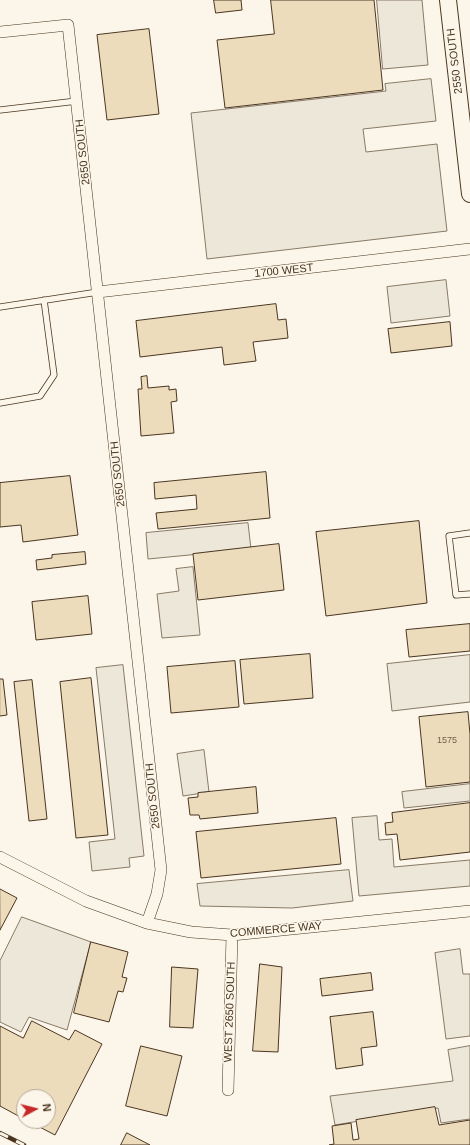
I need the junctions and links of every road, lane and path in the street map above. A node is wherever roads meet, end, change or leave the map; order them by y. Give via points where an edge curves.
1 (448, 0) edge
2 (0, 32) edge
3 (77, 100) junction
4 (0, 110) edge
5 (470, 194) edge
6 (470, 249) edge
7 (98, 292) junction
8 (44, 300) junction
9 (0, 307) edge
10 (0, 402) edge
11 (470, 533) edge
12 (470, 594) edge
13 (0, 857) edge
14 (470, 911) edge
15 (147, 923) junction
16 (232, 935) junction
17 (228, 1090) dead end

1 - 5 main road, 2550 SOUTH
2 - 3 street, 2650 SOUTH via 68,24
3 - 4 lane
3 - 7 street, 2650 SOUTH
6 - 7 street, 1700 WEST
7 - 8 lane
7 - 15 street, 2650 SOUTH via 161,870 157,894
8 - 9 lane
8 - 10 lane via 54,374 40,396
11 - 12 lane via 449,536 456,595
13 - 15 street, COMMERCE WAY via 86,901
14 - 16 street, COMMERCE WAY
15 - 16 street, COMMERCE WAY via 191,932
16 - 17 street, WEST 2650 SOUTH

